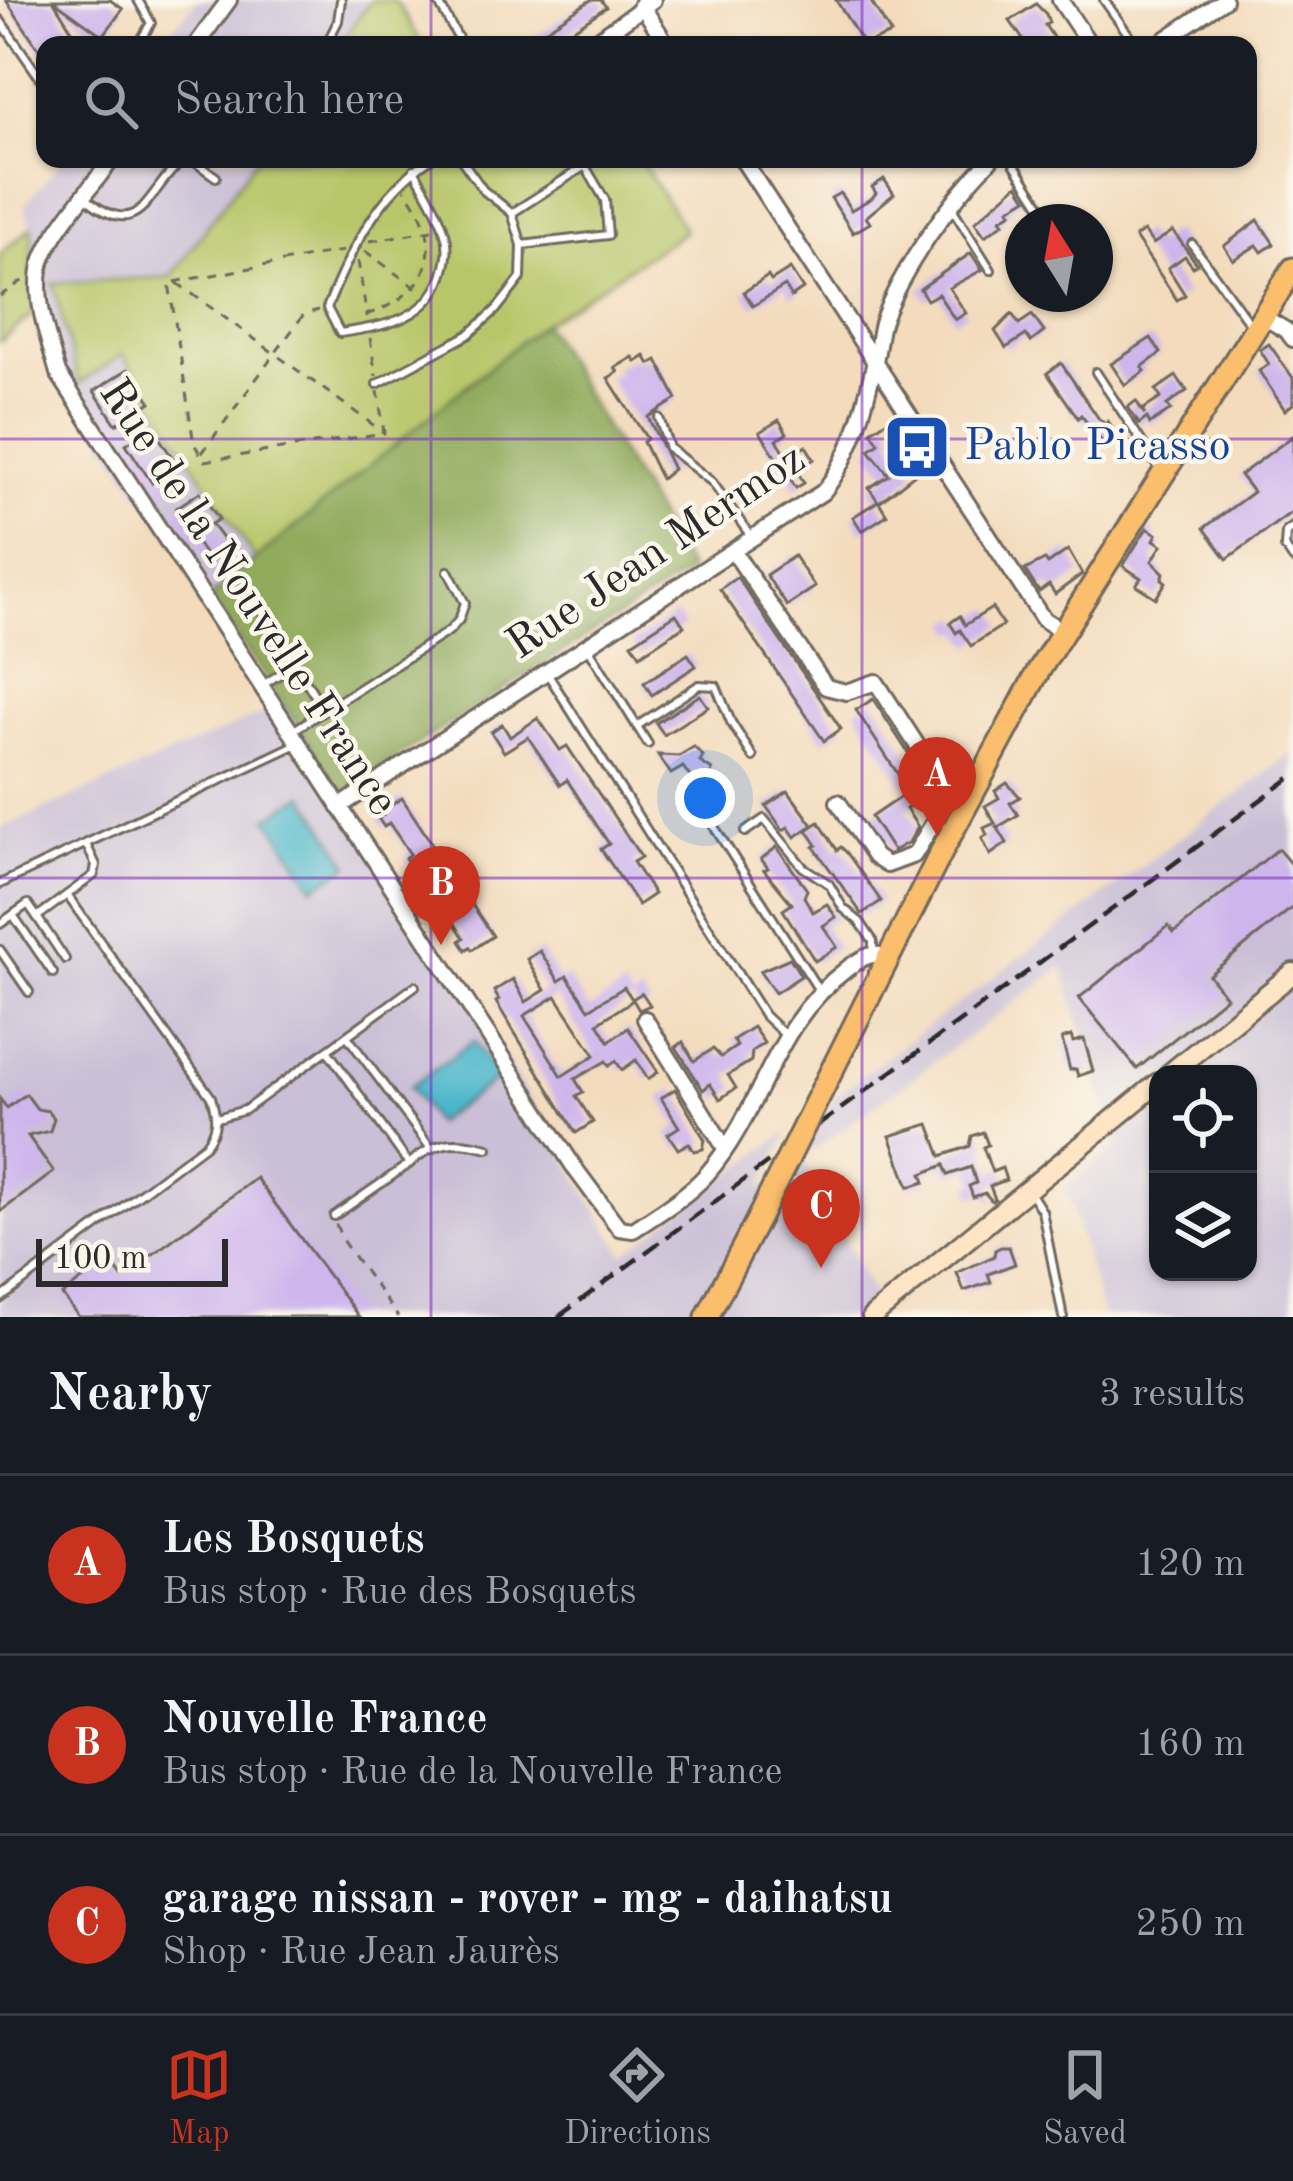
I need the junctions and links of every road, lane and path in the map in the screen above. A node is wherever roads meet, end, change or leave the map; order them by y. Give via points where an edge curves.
1 (138, 0) edge
2 (229, 0) edge
3 (341, 0) edge
4 (437, 0) edge
5 (1060, 0) edge
6 (1104, 0) edge
7 (1224, 0) edge
8 (644, 2) edge
9 (0, 20) edge
10 (143, 36) edge
11 (203, 36) edge
12 (330, 36) edge
13 (457, 36) edge
14 (601, 36) edge
15 (662, 36) edge
16 (1084, 36) edge
17 (1130, 36) edge
18 (1170, 36) edge
19 (36, 72) edge
20 (106, 168) edge
21 (177, 168) edge
22 (203, 168) edge
23 (417, 168) edge
24 (467, 168) edge
25 (582, 168) edge
26 (586, 168) edge
27 (748, 168) edge
28 (984, 168) edge
29 (1017, 168) edge
30 (414, 170) junction
31 (216, 177) dead end
32 (400, 183) junction
33 (85, 197) junction
34 (1039, 204) edge
35 (952, 208) junction
36 (512, 213) junction
37 (444, 227) junction
38 (429, 230) junction
39 (1192, 244) dead end
40 (522, 245) junction
41 (353, 246) junction
42 (40, 269) junction
43 (1293, 269) edge
44 (991, 270) dead end
45 (176, 282) junction
46 (414, 286) junction
47 (0, 296) edge
48 (432, 298) junction
49 (327, 308) junction
50 (366, 315) junction
51 (1259, 324) junction
52 (369, 328) junction
53 (1293, 339) edge
54 (275, 354) junction
55 (876, 358) junction
56 (1096, 372) dead end
57 (377, 384) junction
58 (659, 418) dead end
59 (385, 433) junction
60 (201, 455) junction
61 (1162, 473) junction
62 (1293, 527) edge
63 (752, 538) junction
64 (733, 551) junction
65 (1293, 560) edge
66 (448, 571) dead end
67 (263, 613) dead end
68 (1062, 631) junction
69 (587, 646) junction
70 (295, 664) junction
71 (547, 673) junction
72 (262, 685) junction
73 (319, 702) dead end
74 (637, 727) junction
75 (295, 738) junction
76 (648, 744) dead end
77 (753, 757) dead end
78 (838, 802) dead end
79 (339, 807) junction
80 (713, 825) dead end
81 (745, 832) dead end
82 (86, 844) junction
83 (0, 884) edge
84 (67, 895) junction
85 (13, 915) junction
86 (37, 917) junction
87 (0, 924) edge
88 (0, 950) edge
89 (882, 956) junction
90 (65, 959) dead end
91 (53, 973) dead end
92 (1293, 973) edge
93 (415, 986) dead end
94 (29, 992) dead end
95 (820, 992) junction
96 (645, 1019) dead end
97 (347, 1036) junction
98 (786, 1036) junction
99 (327, 1050) junction
100 (1180, 1065) edge
101 (1149, 1090) edge
102 (217, 1118) junction
103 (428, 1146) junction
104 (488, 1148) dead end
105 (725, 1148) junction
106 (410, 1164) junction
107 (1028, 1190) junction
108 (334, 1216) joint
109 (0, 1299) edge
110 (398, 1317) edge
111 (706, 1317) edge
112 (872, 1317) edge
113 (1063, 1317) edge

1 - 10 lane via 151,23
2 - 11 street
3 - 12 lane
4 - 13 lane
5 - 16 street
6 - 17 lane
7 - 18 street
8 - 14 street
8 - 15 street
9 - 19 lane
20 - 33 street, Rue de la Nouvelle France
21 - 33 lane via 134,215 116,216
22 - 31 lane
23 - 30 lane
24 - 36 lane
25 - 36 lane
26 - 40 lane via 605,200 608,235
27 - 55 street
28 - 35 street, Rue Jean Mermoz
29 - 34 lane
30 - 32 lane
30 - 37 lane
32 - 38 path
32 - 41 lane
33 - 42 street, Rue de la Nouvelle France
35 - 44 lane
35 - 55 street, Rue Jean Mermoz via 896,291
36 - 40 lane
37 - 38 path
37 - 48 lane via 449,250
38 - 41 path
38 - 46 path via 428,258
39 - 51 lane
40 - 57 lane via 521,278 496,310
41 - 45 path
41 - 46 path
41 - 49 lane
41 - 50 path
42 - 47 path
42 - 72 street, Rue de la Nouvelle France via 58,373
43 - 51 main road
45 - 54 path
45 - 60 path via 169,283
46 - 48 path
46 - 50 path via 393,306
48 - 52 lane via 425,308
49 - 52 lane via 340,333
49 - 54 path via 304,314
50 - 52 path
51 - 53 street
51 - 61 main road
52 - 57 path
54 - 59 path
54 - 60 path
55 - 63 street, Rue Jean Mermoz via 844,466 823,492
55 - 68 street via 1043,619
56 - 61 lane
57 - 59 path
58 - 63 lane via 669,448 712,482
59 - 60 path via 205,461
61 - 68 main road
62 - 65 lane via 1285,547
63 - 64 street, Rue Jean Mermoz
64 - 69 street, Rue Jean Mermoz
64 - 78 street via 826,687 846,692 876,682 946,790 914,855 887,865
66 - 75 lane via 465,603 449,631
67 - 70 lane
68 - 89 main road
69 - 71 street, Rue Jean Mermoz
69 - 74 lane
70 - 72 lane
70 - 73 lane
71 - 79 street, Rue Jean Mermoz
71 - 98 lane via 764,1016
72 - 75 street, Rue de la Nouvelle France
74 - 76 lane
74 - 77 lane via 710,683
75 - 79 street, Rue de la Nouvelle France
75 - 82 lane
79 - 105 street, Rue de la Nouvelle France via 619,1228 633,1230 675,1202
80 - 95 lane
81 - 89 lane via 764,819 803,867 829,884
82 - 83 lane
82 - 84 lane via 94,875
84 - 86 lane
84 - 102 lane via 211,1096
85 - 86 lane via 28,904
85 - 87 lane
85 - 91 lane
86 - 90 lane
88 - 94 lane
89 - 95 street, Rue de la Nouvelle France via 861,959
89 - 111 main road, bridge
92 - 100 main road
93 - 97 lane
95 - 98 street, Rue de la Nouvelle France
96 - 105 street
97 - 99 lane
97 - 103 lane
98 - 105 street, Rue de la Nouvelle France
99 - 102 lane via 245,1110
99 - 106 lane
101 - 107 main road
102 - 109 lane via 205,1145
103 - 104 lane
103 - 106 lane
106 - 108 lane
107 - 112 main road
107 - 113 lane via 1042,1211
108 - 110 path via 342,1240

